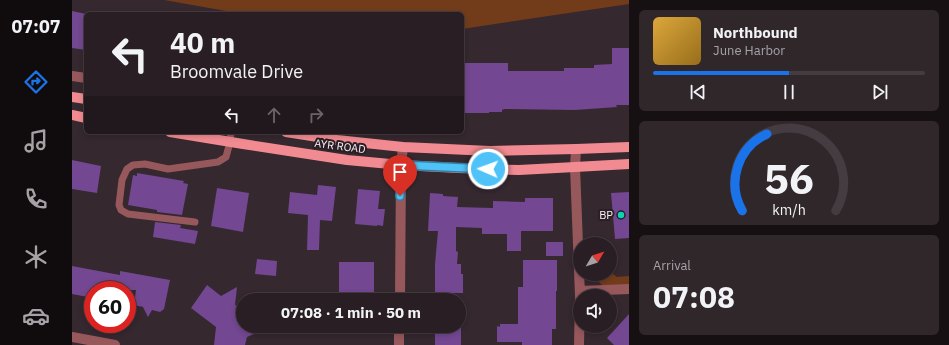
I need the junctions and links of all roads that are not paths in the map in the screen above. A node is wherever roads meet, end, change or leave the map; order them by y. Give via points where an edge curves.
1 (72, 76) edge
2 (84, 78) edge
3 (72, 97) edge
4 (84, 99) edge
5 (72, 115) edge
6 (84, 118) edge
7 (194, 134) edge
8 (299, 134) edge
9 (231, 137) edge
10 (403, 147) junction
11 (629, 147) edge
12 (576, 149) junction
13 (629, 164) edge
14 (401, 165) junction
15 (575, 167) junction
16 (195, 222) dead end
17 (580, 289) edge
18 (629, 289) edge
19 (617, 290) edge
20 (400, 293) edge
21 (399, 333) edge
22 (579, 333) edge
23 (72, 337) edge
24 (115, 345) edge
25 (399, 345) edge
26 (579, 345) edge

1 - 2 street
3 - 4 main road
5 - 6 main road
7 - 9 main road, AYR ROAD
8 - 10 main road, AYR ROAD
9 - 14 main road, AYR ROAD via 347,160
9 - 16 lane via 226,157 218,162 168,170 145,164 134,165 127,169 122,180 119,205 121,210 128,214
10 - 12 main road, AYR ROAD via 490,151
10 - 14 street
11 - 12 main road, AYR ROAD
12 - 15 street
13 - 15 main road, AYR ROAD
14 - 15 main road, AYR ROAD via 519,170
14 - 20 street
15 - 17 street
18 - 19 street
21 - 25 street
22 - 26 street
23 - 24 street

